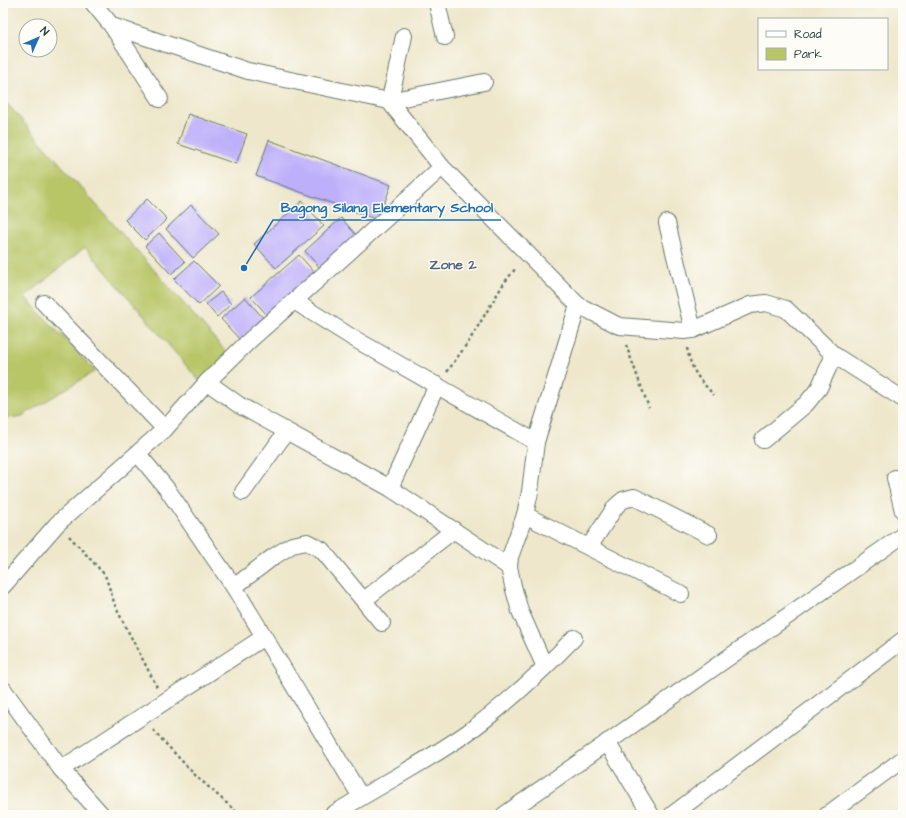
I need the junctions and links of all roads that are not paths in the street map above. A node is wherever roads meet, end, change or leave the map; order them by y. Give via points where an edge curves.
1 (93, 3) edge
2 (437, 3) edge
3 (112, 26) junction
4 (404, 36) dead end
5 (445, 37) dead end
6 (484, 82) dead end
7 (160, 99) dead end
8 (389, 101) junction
9 (442, 168) junction
10 (667, 223) dead end
11 (294, 301) junction
12 (44, 303) dead end
13 (578, 305) junction
14 (688, 330) junction
15 (834, 355) junction
16 (207, 382) junction
17 (437, 385) junction
18 (903, 399) edge
19 (165, 429) junction
20 (286, 432) junction
21 (763, 440) dead end
22 (536, 442) junction
23 (138, 454) junction
24 (895, 478) dead end
25 (390, 488) junction
26 (243, 492) dead end
27 (903, 511) edge
28 (525, 515) junction
29 (454, 530) junction
30 (709, 535) dead end
31 (903, 535) edge
32 (589, 547) junction
33 (509, 567) junction
34 (3, 586) edge
35 (234, 586) junction
36 (681, 594) dead end
37 (364, 600) junction
38 (382, 623) dead end
39 (264, 637) junction
40 (574, 638) dead end
41 (903, 640) edge
42 (545, 668) junction
43 (3, 689) edge
44 (607, 742) junction
45 (903, 759) edge
46 (61, 769) junction
47 (361, 797) junction
48 (102, 815) edge
49 (332, 815) edge
50 (504, 815) edge
51 (651, 815) edge
52 (672, 815) edge
53 (827, 815) edge

1 - 3 street
2 - 5 street
3 - 7 street
3 - 8 street via 248,71
4 - 8 street
6 - 8 street
8 - 9 street
9 - 11 street
9 - 13 street
10 - 14 street
11 - 16 street
11 - 17 street via 353,338
12 - 19 street
13 - 14 street via 619,326
13 - 22 street
14 - 15 street via 750,305 766,303 786,309
15 - 18 street
15 - 21 street via 819,388 806,404
16 - 19 street
16 - 20 street via 239,405
17 - 22 street
17 - 25 street
19 - 23 street
20 - 25 street
20 - 26 street
22 - 28 street
23 - 34 street via 57,524
23 - 35 street via 167,489
24 - 27 street
25 - 29 street
28 - 32 street
28 - 33 street
29 - 33 street
29 - 37 street
30 - 32 street via 634,497 623,500 616,506
31 - 44 street
32 - 36 street
33 - 42 street via 520,611
35 - 37 street via 292,545 307,542 322,550
35 - 39 street
37 - 38 street
39 - 46 street
39 - 47 street
40 - 42 street
41 - 52 street
42 - 47 street via 467,733
43 - 46 street
44 - 50 street
44 - 51 street
45 - 53 street
46 - 48 street
47 - 49 street

